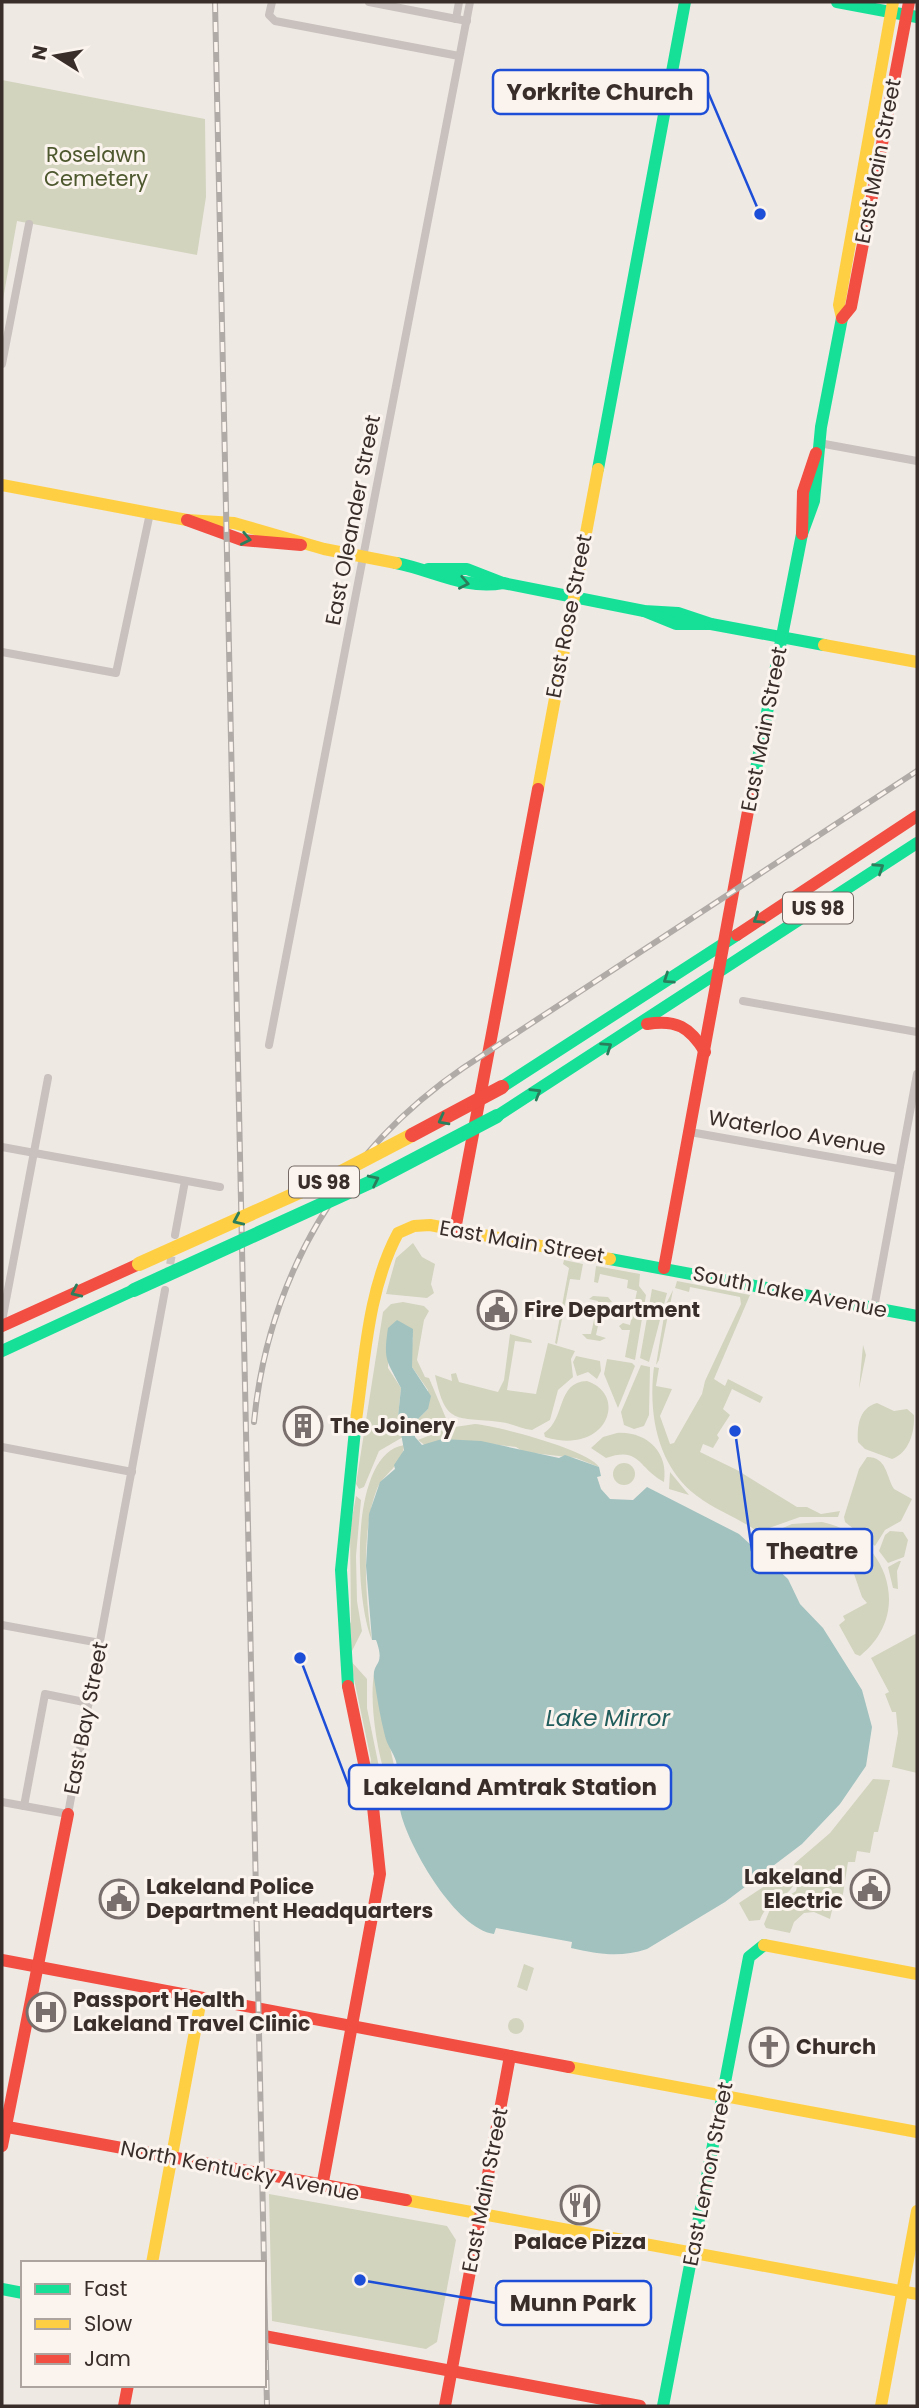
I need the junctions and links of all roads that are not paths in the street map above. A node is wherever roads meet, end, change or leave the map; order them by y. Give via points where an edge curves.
1 (272, 2) edge
2 (369, 2) edge
3 (458, 2) edge
4 (470, 2) edge
5 (685, 2) edge
6 (837, 2) edge
7 (892, 7) edge
8 (911, 11) edge
9 (456, 19) junction
10 (467, 21) junction
11 (458, 57) junction
12 (29, 224) dead end
13 (842, 318) junction
14 (2, 364) edge
15 (819, 443) junction
16 (917, 461) edge
17 (2, 485) edge
18 (150, 513) junction
19 (362, 557) junction
20 (573, 597) junction
21 (782, 637) junction
22 (2, 652) edge
23 (917, 662) edge
24 (917, 816) edge
25 (917, 843) edge
26 (724, 941) junction
27 (719, 972) junction
28 (743, 1000) dead end
29 (639, 1026) junction
30 (917, 1032) edge
31 (269, 1045) dead end
32 (705, 1052) junction
33 (917, 1074) edge
34 (48, 1078) dead end
35 (690, 1132) junction
36 (2, 1147) edge
37 (33, 1153) junction
38 (899, 1169) junction
39 (185, 1181) junction
40 (220, 1187) dead end
41 (455, 1230) junction
42 (175, 1235) dead end
43 (664, 1268) junction
44 (165, 1290) dead end
45 (874, 1308) junction
46 (917, 1316) edge
47 (2, 1321) edge
48 (2, 1351) edge
49 (2, 1447) edge
50 (132, 1472) junction
51 (2, 1625) edge
52 (100, 1643) junction
53 (89, 1703) junction
54 (2, 1802) edge
55 (24, 1806) junction
56 (68, 1814) junction
57 (2, 1960) edge
58 (37, 1967) junction
59 (917, 1974) edge
60 (201, 1999) junction
61 (353, 2026) junction
62 (510, 2056) junction
63 (724, 2096) junction
64 (4, 2126) edge
65 (917, 2132) edge
66 (2, 2146) edge
67 (173, 2158) junction
68 (322, 2187) junction
69 (917, 2211) edge
70 (479, 2214) junction
71 (692, 2252) junction
72 (152, 2261) edge
73 (2, 2289) edge
74 (902, 2291) junction
75 (21, 2293) edge
76 (917, 2294) edge
77 (266, 2336) edge
78 (450, 2372) junction
79 (128, 2387) edge
80 (124, 2406) edge
81 (445, 2406) edge
82 (640, 2406) edge
83 (663, 2406) edge
84 (881, 2406) edge

1 - 11 street via 270,15 275,21
2 - 9 street
3 - 9 street
4 - 10 street, East Oleander Street
5 - 20 street, East Rose Street
6 - 7 street
7 - 8 street
7 - 13 street, East Main Street via 839,305
8 - 13 street, East Main Street via 851,307
9 - 10 street
10 - 11 street, East Oleander Street
11 - 19 street, East Oleander Street
12 - 14 street
13 - 15 street, East Main Street
15 - 16 street
15 - 21 street, East Main Street via 807,474 799,517 802,534
17 - 18 street
18 - 19 street via 187,520 207,518
18 - 22 street via 116,673
19 - 20 street via 489,574 503,583
19 - 31 street, East Oleander Street
20 - 21 street via 644,611 667,610 710,624
20 - 41 street, East Rose Street
21 - 23 street
21 - 26 street, East Main Street
24 -> 26 street, US 98
27 -> 25 street, US 98
26 - 27 street, East Main Street
26 -> 47 street, US 98, bridge via 545,1062 324,1181
27 - 29 street, US 98
27 - 32 street, East Main Street
28 - 30 street
29 - 32 street via 685,1023
48 -> 29 street, US 98, bridge via 373,1181 497,1116
32 - 35 street, East Main Street
33 - 38 street
34 - 37 street
35 - 38 street, Waterloo Avenue
35 - 43 street, East Main Street
36 - 37 street
37 - 39 street
37 - 47 street
38 - 45 street
39 - 40 street
39 - 42 street
41 - 43 street, East Main Street
41 - 61 street, East Main Street via 414,1226 398,1233 387,1250 344,1499 342,1642 380,1850 379,1883
43 - 45 street, South Lake Avenue
44 - 50 street, East Bay Street
45 - 46 street, South Lake Avenue
49 - 50 street
50 - 52 street, East Bay Street
51 - 52 street
52 - 53 street, East Bay Street
53 - 55 street via 46,1694
53 - 56 street, East Bay Street
54 - 55 street
55 - 56 street
56 - 58 street, East Bay Street
57 - 58 street
58 - 60 street
58 - 64 street, East Bay Street
59 - 63 street, East Lemon Street via 768,1944 759,1947 748,1961
60 - 61 street
60 - 67 street
61 - 62 street
61 - 68 street, East Main Street
62 - 63 street
62 - 70 street, East Main Street
63 - 65 street
63 - 71 street, East Lemon Street
64 - 66 street, East Bay Street
64 - 67 street, North Kentucky Avenue
67 - 68 street, North Kentucky Avenue
67 - 72 street
68 - 70 street, North Kentucky Avenue
69 - 74 street
70 - 71 street, North Kentucky Avenue
70 - 78 street, East Main Street
71 - 74 street, North Kentucky Avenue
71 - 83 street, East Lemon Street
73 - 75 street
74 - 76 street, North Kentucky Avenue
74 - 84 street
77 - 78 street
78 - 81 street, East Main Street
78 - 82 street
79 - 80 street

